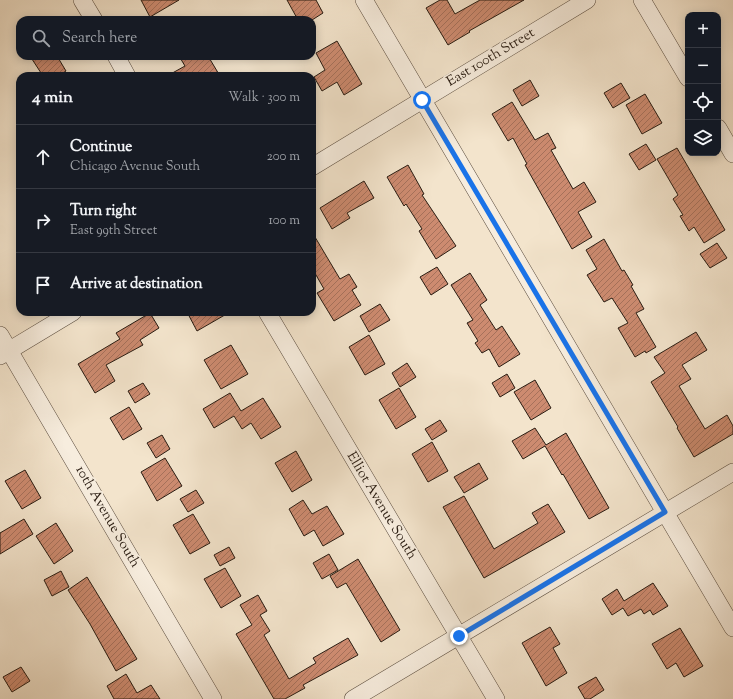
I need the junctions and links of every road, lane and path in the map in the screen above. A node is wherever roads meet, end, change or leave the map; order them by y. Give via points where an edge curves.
1 (82, 0) edge
2 (364, 0) edge
3 (587, 0) edge
4 (642, 0) edge
5 (92, 16) edge
6 (118, 60) edge
7 (125, 72) edge
8 (685, 73) edge
9 (422, 100) junction
10 (721, 133) edge
11 (733, 154) edge
12 (316, 165) edge
13 (66, 316) edge
14 (269, 316) edge
15 (0, 335) edge
16 (4, 353) edge
17 (733, 472) edge
18 (665, 512) junction
19 (733, 628) edge
20 (459, 636) junction
21 (213, 699) edge
22 (353, 699) edge
23 (496, 699) edge

1 - 5 street
2 - 9 street
3 - 9 street, East 100th Street
4 - 8 street
6 - 7 street
9 - 12 street, East 100th Street
9 - 18 street
10 - 11 street
13 - 16 street
14 - 20 street, Elliot Avenue South
15 - 16 street, 10th Avenue South
16 - 21 street, 10th Avenue South
17 - 18 street
18 - 19 street
18 - 20 street
20 - 22 street
20 - 23 street, Elliot Avenue South

